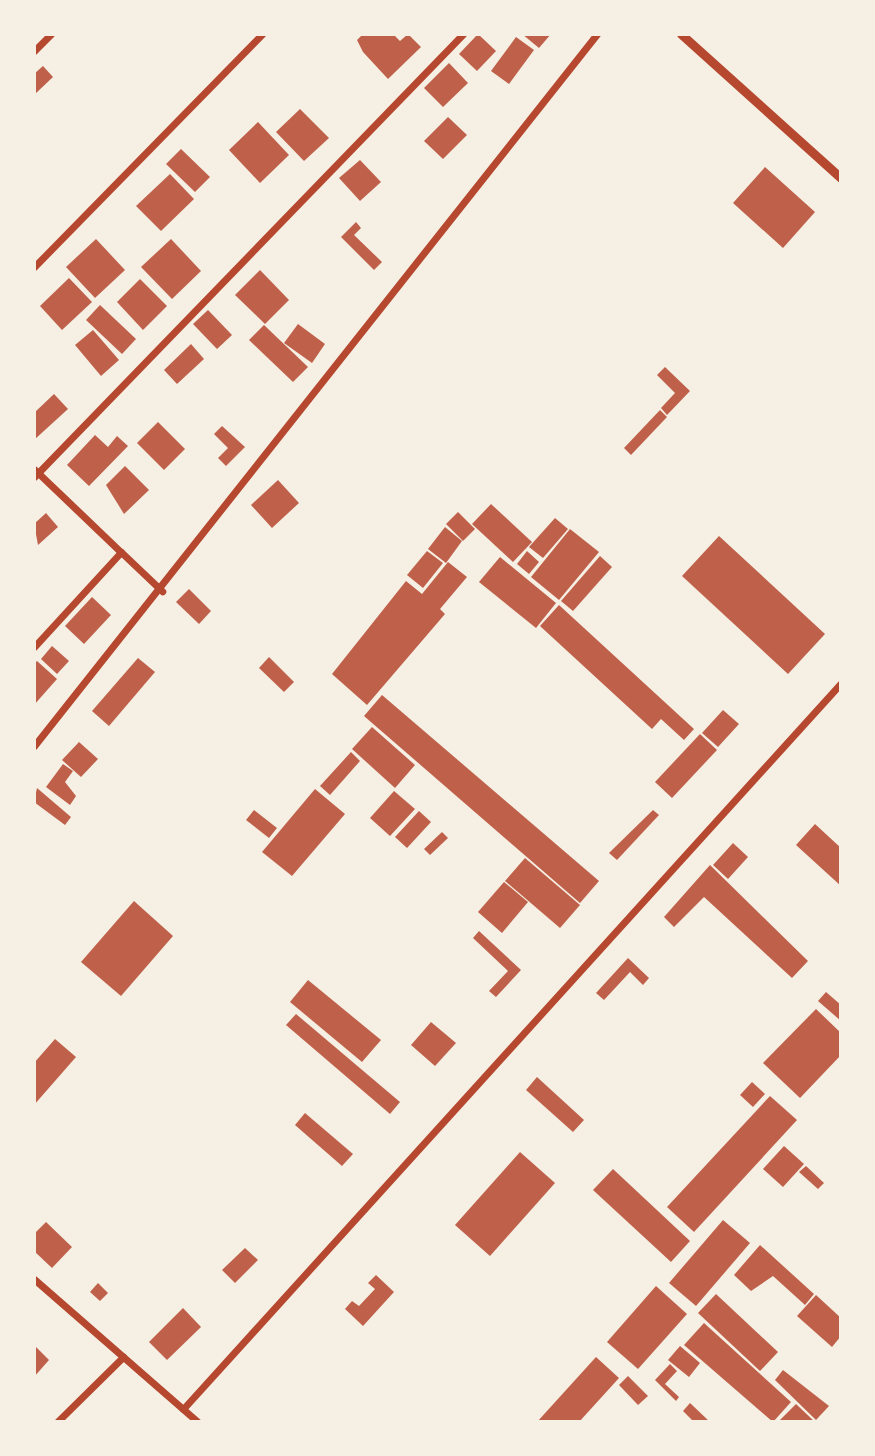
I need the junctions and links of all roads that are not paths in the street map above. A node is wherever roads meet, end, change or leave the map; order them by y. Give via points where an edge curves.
1 (51, 34) edge
2 (262, 34) edge
3 (463, 34) edge
4 (597, 34) edge
5 (681, 34) edge
6 (34, 51) edge
7 (841, 178) edge
8 (34, 267) edge
9 (35, 473) edge
10 (121, 552) junction
11 (162, 591) junction
12 (34, 647) edge
13 (841, 683) edge
14 (34, 746) edge
15 (34, 1279) edge
16 (123, 1357) junction
17 (183, 1409) junction
18 (57, 1422) edge
19 (198, 1422) edge

1 - 6 street
2 - 8 street
3 - 9 street
4 - 11 street
5 - 7 street
9 - 10 street
10 - 11 street
10 - 12 street
11 - 14 street
13 - 17 street
15 - 16 street
16 - 17 street
16 - 18 street
17 - 19 street

